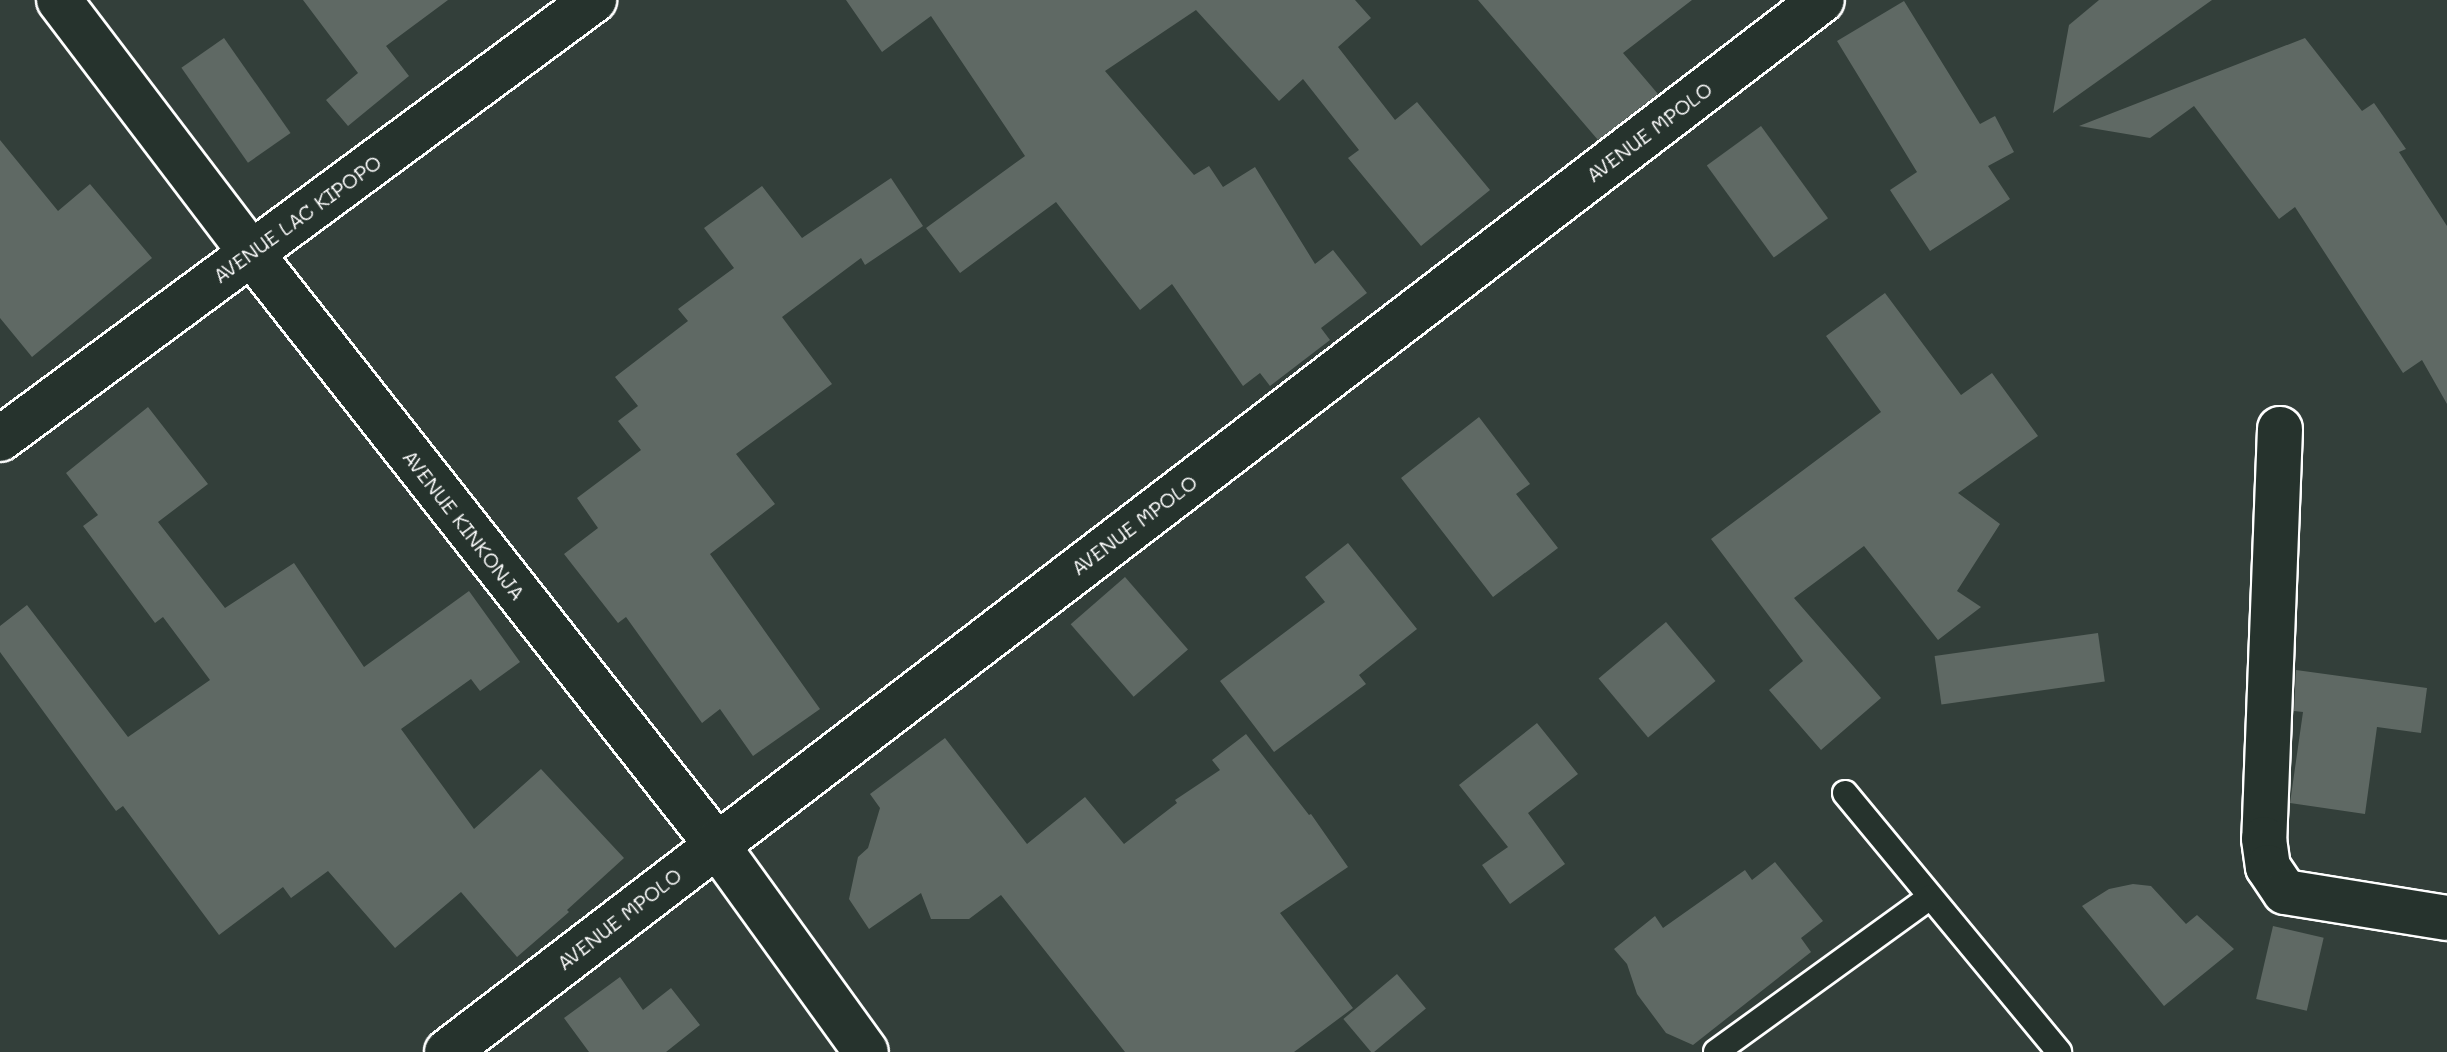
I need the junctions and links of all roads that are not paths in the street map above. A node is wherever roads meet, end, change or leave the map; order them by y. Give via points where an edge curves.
1 (59, 0) edge
2 (594, 0) edge
3 (1822, 0) edge
4 (251, 253) junction
5 (2280, 429) dead end
6 (0, 439) edge
7 (1845, 793) dead end
8 (716, 844) junction
9 (1930, 897) junction
10 (2447, 918) edge
11 (447, 1052) edge
12 (866, 1052) edge
13 (1716, 1052) edge
14 (2059, 1052) edge

1 - 4 street, AVENUE KINKONJA
2 - 4 street, AVENUE LAC KIPOPO
3 - 8 street, AVENUE MPOLO
4 - 6 street, AVENUE LAC KIPOPO
4 - 8 street, AVENUE KINKONJA
5 - 10 street via 2264,839 2268,867 2285,892
7 - 9 lane
8 - 11 street, AVENUE MPOLO
8 - 12 street, AVENUE KINKONJA
9 - 13 lane
9 - 14 lane

